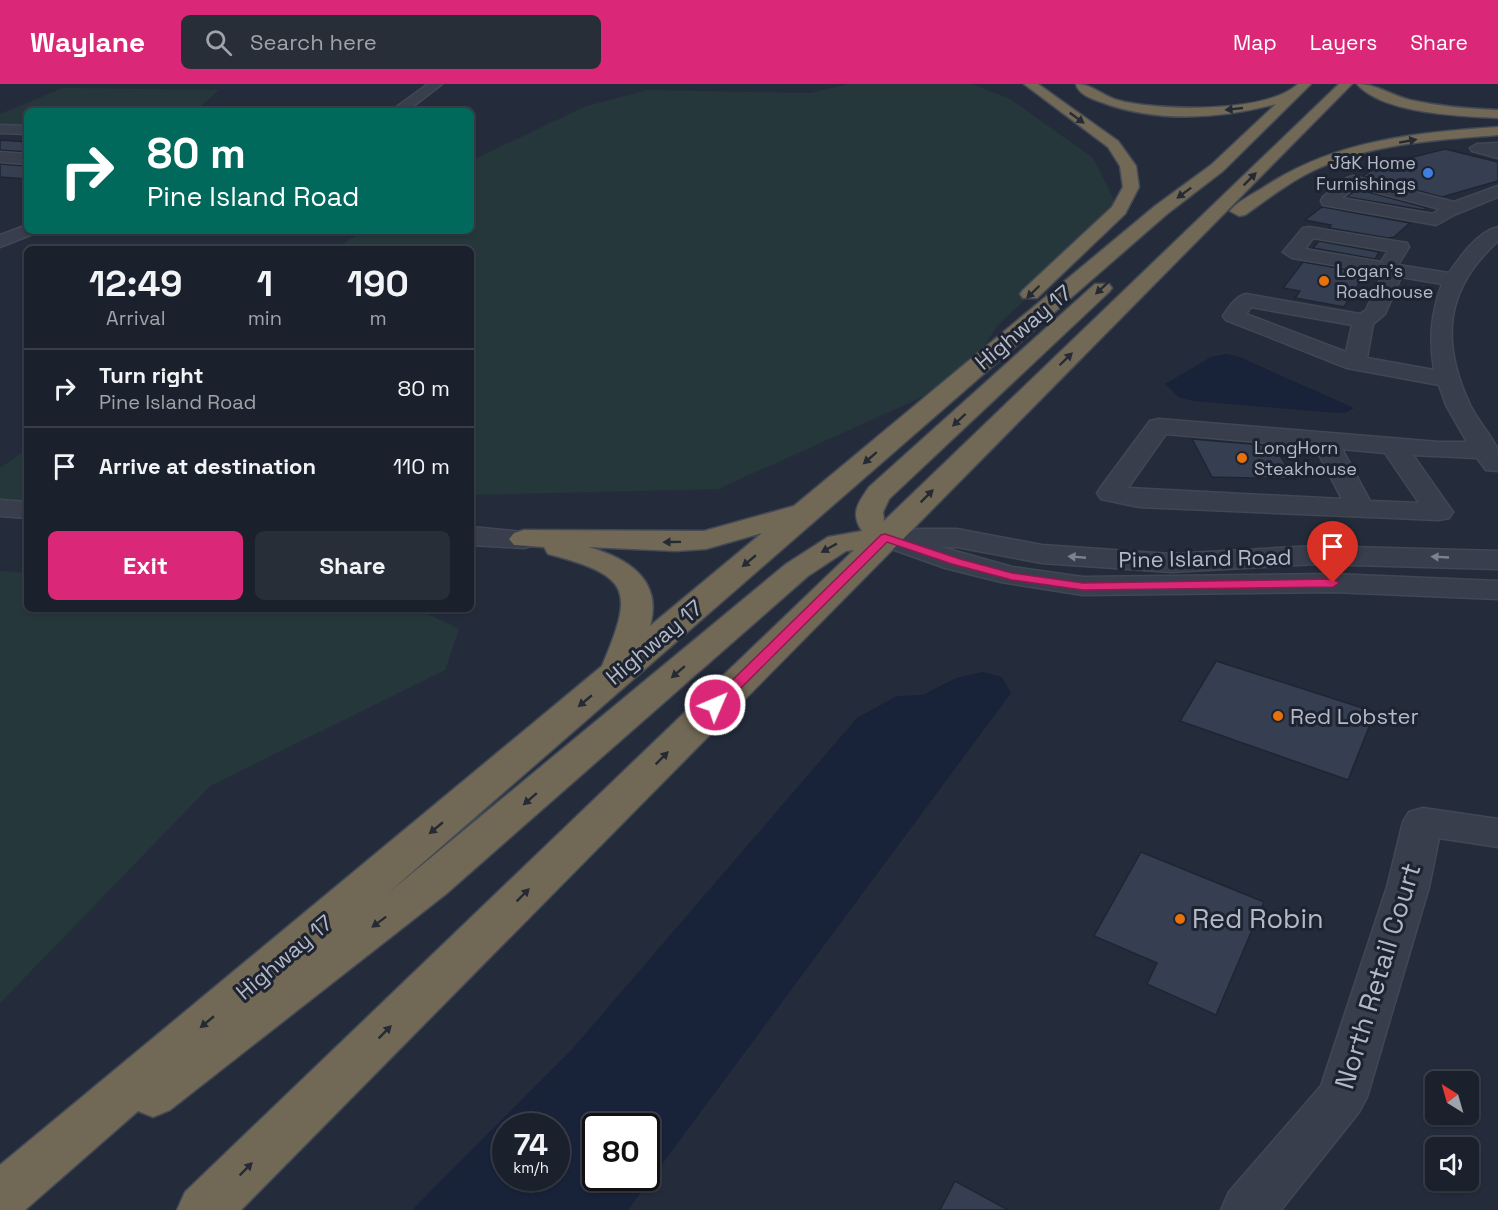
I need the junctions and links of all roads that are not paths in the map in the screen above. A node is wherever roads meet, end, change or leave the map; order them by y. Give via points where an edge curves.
1 (436, 84) edge
2 (1030, 84) edge
3 (1083, 84) edge
4 (1305, 84) edge
5 (1346, 84) edge
6 (1364, 84) edge
7 (1291, 96) junction
8 (402, 108) edge
9 (1498, 114) edge
10 (24, 130) edge
11 (1, 131) edge
12 (1498, 131) edge
13 (24, 138) edge
14 (1498, 147) edge
15 (1498, 153) edge
16 (0, 157) edge
17 (24, 159) edge
18 (1498, 191) edge
19 (1161, 210) junction
20 (1455, 216) junction
21 (24, 231) edge
22 (1490, 231) edge
23 (0, 242) edge
24 (1170, 258) junction
25 (1453, 280) junction
26 (1015, 309) dead end
27 (1363, 321) junction
28 (998, 325) dead end
29 (1355, 363) junction
30 (962, 379) junction
31 (1447, 379) junction
32 (1324, 440) junction
33 (1392, 446) junction
34 (1491, 459) edge
35 (0, 508) edge
36 (1361, 509) junction
37 (24, 510) edge
38 (810, 510) junction
39 (474, 536) edge
40 (885, 537) junction
41 (524, 539) junction
42 (1498, 560) edge
43 (1498, 590) edge
44 (614, 676) junction
45 (1498, 833) edge
46 (0, 1198) edge
47 (3, 1210) edge
48 (204, 1210) edge
49 (1248, 1210) edge

1 - 8 street
2 -> 26 highway via 1113,144 1128,166 1131,187 1119,210
7 -> 3 highway via 1232,109 1185,111 1125,105 1088,93
4 - 7 highway, Highway 17
24 -> 5 highway
6 - 9 highway via 1372,91 1403,101
7 -> 19 highway, Highway 17 via 1217,168
10 - 11 street
11 - 13 street
24 -> 12 highway via 1283,181 1314,165 1370,147
14 - 15 street via 1477,148
16 - 17 street
18 - 20 street
19 - 30 highway, Highway 17
19 -> 40 highway via 1150,244 879,494 867,514 874,529
20 - 20 street via 1436,220 1329,201 1353,181
21 - 23 street
22 - 25 street via 1468,255
40 -> 24 highway
25 - 27 street via 1386,268 1392,275 1375,314
25 - 31 street via 1442,308 1440,339
27 - 29 street
27 - 29 street via 1246,300 1233,316
28 - 30 highway
29 - 31 street
30 -> 38 highway, Highway 17
31 - 34 street via 1462,414
32 - 33 street
32 - 36 street
32 - 36 street via 1159,426 1111,493 1139,499
33 - 34 street
33 - 36 street via 1439,512
35 - 37 street
38 -> 41 highway via 706,540
38 -> 44 highway, Highway 17
39 - 41 street
42 -> 40 street, Pine Island Road via 1315,555 1171,563 1042,554 957,538
40 - 43 street, Pine Island Road via 956,562 1012,576 1083,586 1333,583
40 -> 47 highway via 838,543 797,570 431,883
48 -> 40 highway
41 - 44 highway via 591,556 621,572 631,585 639,607
44 -> 46 highway, Highway 17
45 - 49 street, North Retail Court via 1423,822 1408,887 1342,1097

